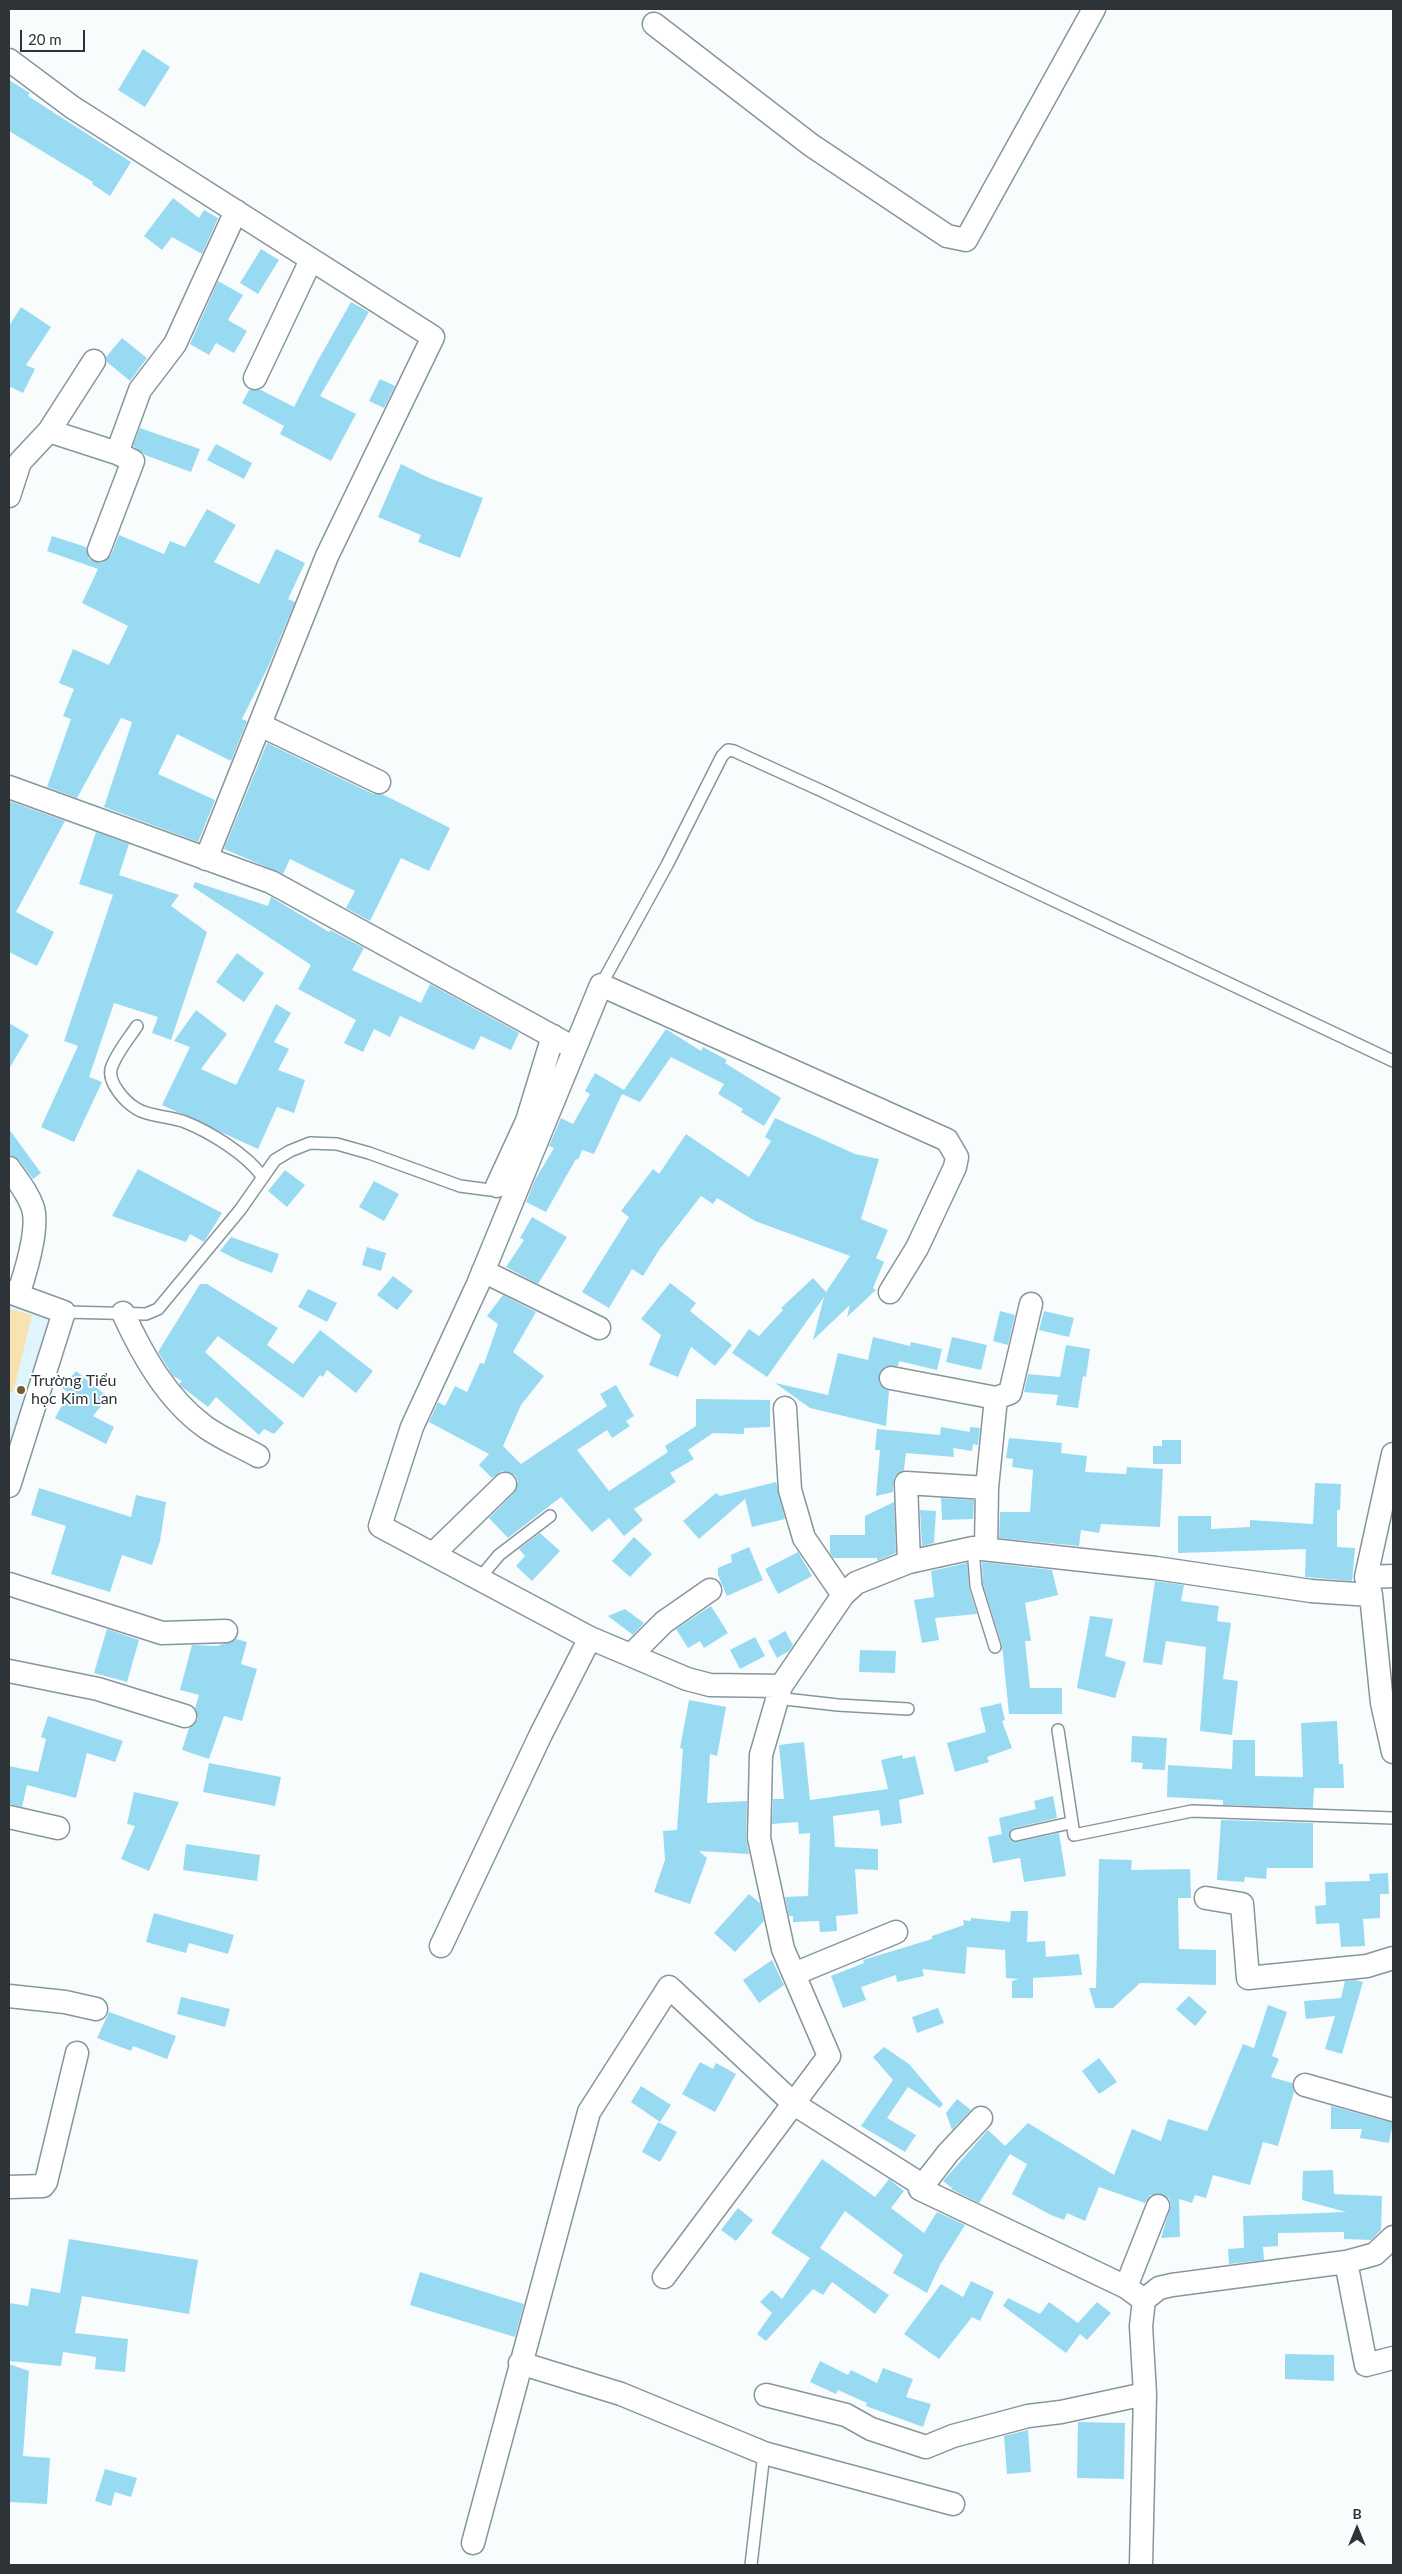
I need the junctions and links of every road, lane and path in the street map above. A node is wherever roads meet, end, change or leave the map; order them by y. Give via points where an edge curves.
1 (1094, 9) edge
2 (654, 24) dead end
3 (9, 60) edge
4 (236, 211) junction
5 (312, 260) junction
6 (94, 361) dead end
7 (255, 378) dead end
8 (49, 431) junction
9 (117, 452) junction
10 (9, 496) edge
11 (99, 550) dead end
12 (260, 725) junction
13 (379, 782) dead end
14 (9, 787) edge
15 (206, 859) junction
16 (601, 985) junction
17 (136, 1026) dead end
18 (553, 1036) junction
19 (574, 1048) junction
20 (1393, 1061) edge
21 (9, 1168) edge
22 (262, 1176) junction
23 (504, 1194) junction
24 (483, 1271) junction
25 (890, 1292) dead end
26 (13, 1294) edge
27 (1031, 1304) dead end
28 (64, 1312) junction
29 (123, 1313) junction
30 (599, 1328) dead end
31 (891, 1378) dead end
32 (996, 1398) junction
33 (786, 1408) dead end
34 (1393, 1454) edge
35 (258, 1456) dead end
36 (505, 1484) dead end
37 (9, 1486) edge
38 (987, 1488) junction
39 (550, 1516) dead end
40 (979, 1548) junction
41 (433, 1554) junction
42 (909, 1562) junction
43 (1393, 1576) edge
44 (479, 1579) junction
45 (9, 1584) edge
46 (1368, 1586) junction
47 (710, 1590) dead end
48 (843, 1595) junction
49 (226, 1631) dead end
50 (590, 1638) junction
51 (995, 1647) dead end
52 (631, 1655) junction
53 (9, 1671) edge
54 (778, 1692) junction
55 (908, 1709) dead end
56 (185, 1716) dead end
57 (1058, 1730) dead end
58 (1393, 1752) edge
59 (9, 1817) edge
60 (1393, 1818) edge
61 (1070, 1823) junction
62 (58, 1828) dead end
63 (1016, 1835) dead end
64 (1206, 1898) dead end
65 (896, 1932) dead end
66 (441, 1946) dead end
67 (1393, 1958) edge
68 (794, 1974) junction
69 (9, 1996) edge
70 (96, 2009) dead end
71 (77, 2053) dead end
72 (1305, 2085) dead end
73 (794, 2104) junction
74 (1393, 2110) edge
75 (982, 2118) dead end
76 (9, 2187) edge
77 (920, 2189) junction
78 (1158, 2206) dead end
79 (1393, 2236) edge
80 (1346, 2262) junction
81 (664, 2277) dead end
82 (1135, 2293) junction
83 (1393, 2358) edge
84 (520, 2363) junction
85 (1145, 2394) junction
86 (766, 2395) dead end
87 (764, 2453) junction
88 (953, 2504) dead end
89 (472, 2543) dead end
90 (751, 2565) edge
91 (1141, 2565) edge

1 - 2 street via 966,240 947,236 811,145
3 - 4 street via 72,108
4 - 5 street
4 - 9 street via 175,344 140,390
5 - 7 street
5 - 12 street via 433,337 327,556
6 - 8 street
8 - 9 street
8 - 10 street via 20,462
9 - 11 street via 133,461
12 - 13 street
12 - 15 street
14 - 15 street
15 - 18 street via 271,882
16 - 19 street
16 - 20 lane via 728,750 822,791
16 - 25 street via 947,1140 957,1157 955,1167 917,1248
17 - 22 lane via 111,1068 111,1078 120,1094 137,1109 184,1121 224,1144 252,1163
18 - 19 street
18 - 23 street
19 - 23 street
21 - 26 street via 26,1192 33,1209 26,1273
22 - 23 lane via 275,1160 290,1151 310,1143 336,1144 460,1186
22 - 29 lane via 240,1210 158,1309 146,1314
23 - 24 street
24 - 30 street
24 - 41 street via 412,1427 380,1526
26 - 28 street
27 - 32 street via 1010,1393
28 - 29 lane
28 - 37 street
29 - 35 street via 149,1362 179,1403 204,1426
31 - 32 street
32 - 38 street
33 - 48 street via 790,1490 804,1538
34 - 46 street
36 - 41 street
38 - 40 street
38 - 42 street via 906,1483
39 - 44 lane via 499,1555
40 - 42 street
40 - 46 street via 1156,1568 1311,1591
40 - 51 lane via 976,1586
41 - 44 street
42 - 48 street via 856,1584
43 - 46 street
44 - 50 street
45 - 49 street via 162,1633
46 - 58 street via 1382,1703
47 - 52 street via 664,1622
48 - 54 street
50 - 52 street
50 - 66 street
52 - 54 street via 687,1679 710,1685
53 - 56 street via 98,1689
54 - 55 lane via 838,1706
54 - 68 street via 761,1755 759,1838 783,1949
57 - 61 lane
59 - 62 street
60 - 61 lane via 1192,1810 1074,1835
61 - 63 lane
64 - 67 street via 1242,1904 1248,1978 1367,1966
65 - 68 street
68 - 73 street via 828,2056
69 - 70 street
71 - 76 street via 46,2182 43,2186
72 - 74 street
73 - 77 street via 919,2183
73 - 81 street
73 - 84 street via 669,1987 589,2112
75 - 77 street via 948,2153
77 - 82 street
78 - 82 street
79 - 80 street via 1375,2254
80 - 82 street via 1172,2285
80 - 83 street via 1366,2365
82 - 85 street via 1141,2326
84 - 87 street via 621,2394
84 - 89 street
85 - 86 street via 1028,2416 953,2436 926,2447 871,2428 846,2415
85 - 91 street
87 - 88 street
87 - 90 lane

